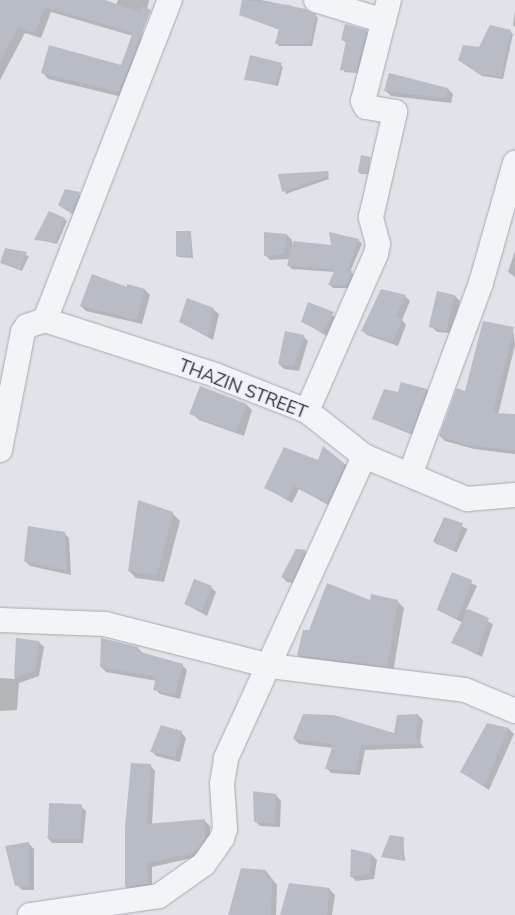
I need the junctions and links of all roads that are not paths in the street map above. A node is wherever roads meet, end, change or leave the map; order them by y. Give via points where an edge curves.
1 (170, 0) edge
2 (316, 0) edge
3 (386, 10) edge
4 (515, 163) edge
5 (45, 320) junction
6 (307, 411) junction
7 (0, 450) edge
8 (364, 456) junction
9 (410, 476) junction
10 (515, 495) edge
11 (0, 620) edge
12 (270, 666) junction
13 (515, 711) edge
14 (30, 915) edge

1 - 5 street
2 - 3 street
3 - 6 street via 363,101 366,107 395,112 371,217 378,244
4 - 9 street via 481,283
5 - 6 street, THAZIN STREET via 215,375
5 - 7 street via 27,326 20,340
6 - 8 street, THAZIN STREET
8 - 9 street, THAZIN STREET
8 - 12 street
9 - 10 street, THAZIN STREET via 467,499
11 - 12 street via 105,624
12 - 13 street via 464,690
12 - 14 street via 224,763 225,829 204,864 159,896

